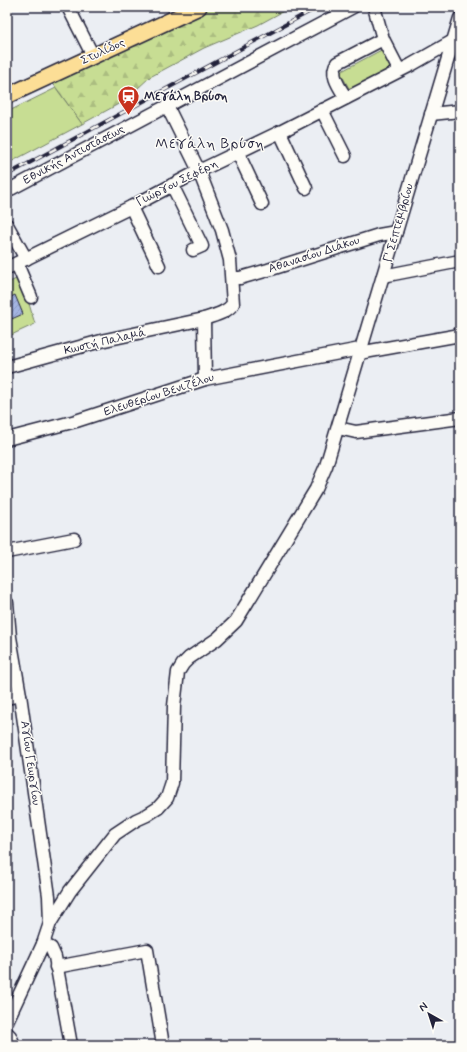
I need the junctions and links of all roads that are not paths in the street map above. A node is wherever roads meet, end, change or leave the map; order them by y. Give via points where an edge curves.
1 (68, 7) edge
2 (199, 7) edge
3 (353, 7) edge
4 (374, 7) edge
5 (459, 25) edge
6 (383, 39) junction
7 (453, 41) junction
8 (93, 56) junction
9 (400, 70) junction
10 (7, 96) edge
11 (346, 98) junction
12 (167, 106) junction
13 (322, 110) junction
14 (460, 111) edge
15 (431, 114) junction
16 (280, 132) junction
17 (238, 153) junction
18 (346, 156) dead end
19 (199, 171) junction
20 (172, 185) junction
21 (306, 188) dead end
22 (7, 191) edge
23 (262, 204) dead end
24 (131, 207) junction
25 (7, 225) edge
26 (396, 232) junction
27 (193, 250) dead end
28 (460, 261) edge
29 (17, 264) edge
30 (159, 266) dead end
31 (383, 276) junction
32 (232, 278) junction
33 (31, 297) dead end
34 (204, 319) junction
35 (460, 335) edge
36 (360, 351) junction
37 (7, 367) edge
38 (205, 378) junction
39 (460, 418) edge
40 (338, 428) junction
41 (7, 439) edge
42 (74, 539) dead end
43 (7, 552) edge
44 (7, 603) edge
45 (20, 695) junction
46 (7, 698) edge
47 (50, 923) junction
48 (43, 944) junction
49 (56, 967) junction
50 (7, 1021) edge
51 (7, 1033) edge
52 (14, 1045) edge
53 (71, 1045) edge
54 (163, 1045) edge

1 - 8 street
2 - 8 main road, Στυλίδος
3 - 12 street, Εθνικής Αντιστάσεως
4 - 6 street
5 - 7 street, Γ' Σεπτεμβρίου
6 - 9 street
6 - 11 street via 333,67
7 - 9 street, Γιώργου Σεφέρη
7 - 15 street, Γ' Σεπτεμβρίου
8 - 10 main road, Στυλίδος
9 - 11 street, Γιώργου Σεφέρη
11 - 13 street, Γιώργου Σεφέρη
12 - 19 street
12 - 22 street, Εθνικής Αντιστάσεως
13 - 16 street, Γιώργου Σεφέρη
13 - 18 street
14 - 15 street
15 - 26 street, Γ' Σεπτεμβρίου
16 - 17 street, Γιώργου Σεφέρη
16 - 21 street
17 - 19 street, Γιώργου Σεφέρη
17 - 23 street
19 - 20 street, Γιώργου Σεφέρη
19 - 32 street via 226,243
20 - 24 street, Γιώργου Σεφέρη
20 - 27 street via 202,246
24 - 29 street, Γιώργου Σεφέρη
24 - 30 street
25 - 29 street
26 - 31 street, Γ' Σεπτεμβρίου
26 - 32 street, Αθανασίου Διάκου via 240,278
28 - 31 street
29 - 33 street
31 - 36 street, Γ' Σεπτεμβρίου
32 - 34 street, Κωστή Παλαμά via 233,304 223,312
34 - 37 street, Κωστή Παλαμά via 105,340
34 - 38 street
35 - 36 street, Ελευθερίου Βενιζέλου
36 - 38 street, Ελευθερίου Βενιζέλου
36 - 40 street, Γ' Σεπτεμβρίου
38 - 41 street, Ελευθερίου Βενιζέλου via 76,422
39 - 40 street via 356,432
40 - 47 street, Γ' Σεπτεμβρίου via 321,479 236,621 226,632 189,658 178,672 174,706 172,783 167,798 158,808 115,834 70,891
42 - 43 street
44 - 45 street, Αγίου Γεωργίου
45 - 46 street
45 - 47 street, Αγίου Γεωργίου via 49,896
47 - 48 street
48 - 49 street via 54,952
48 - 50 street
49 - 53 street
49 - 54 street via 147,950
51 - 52 street

